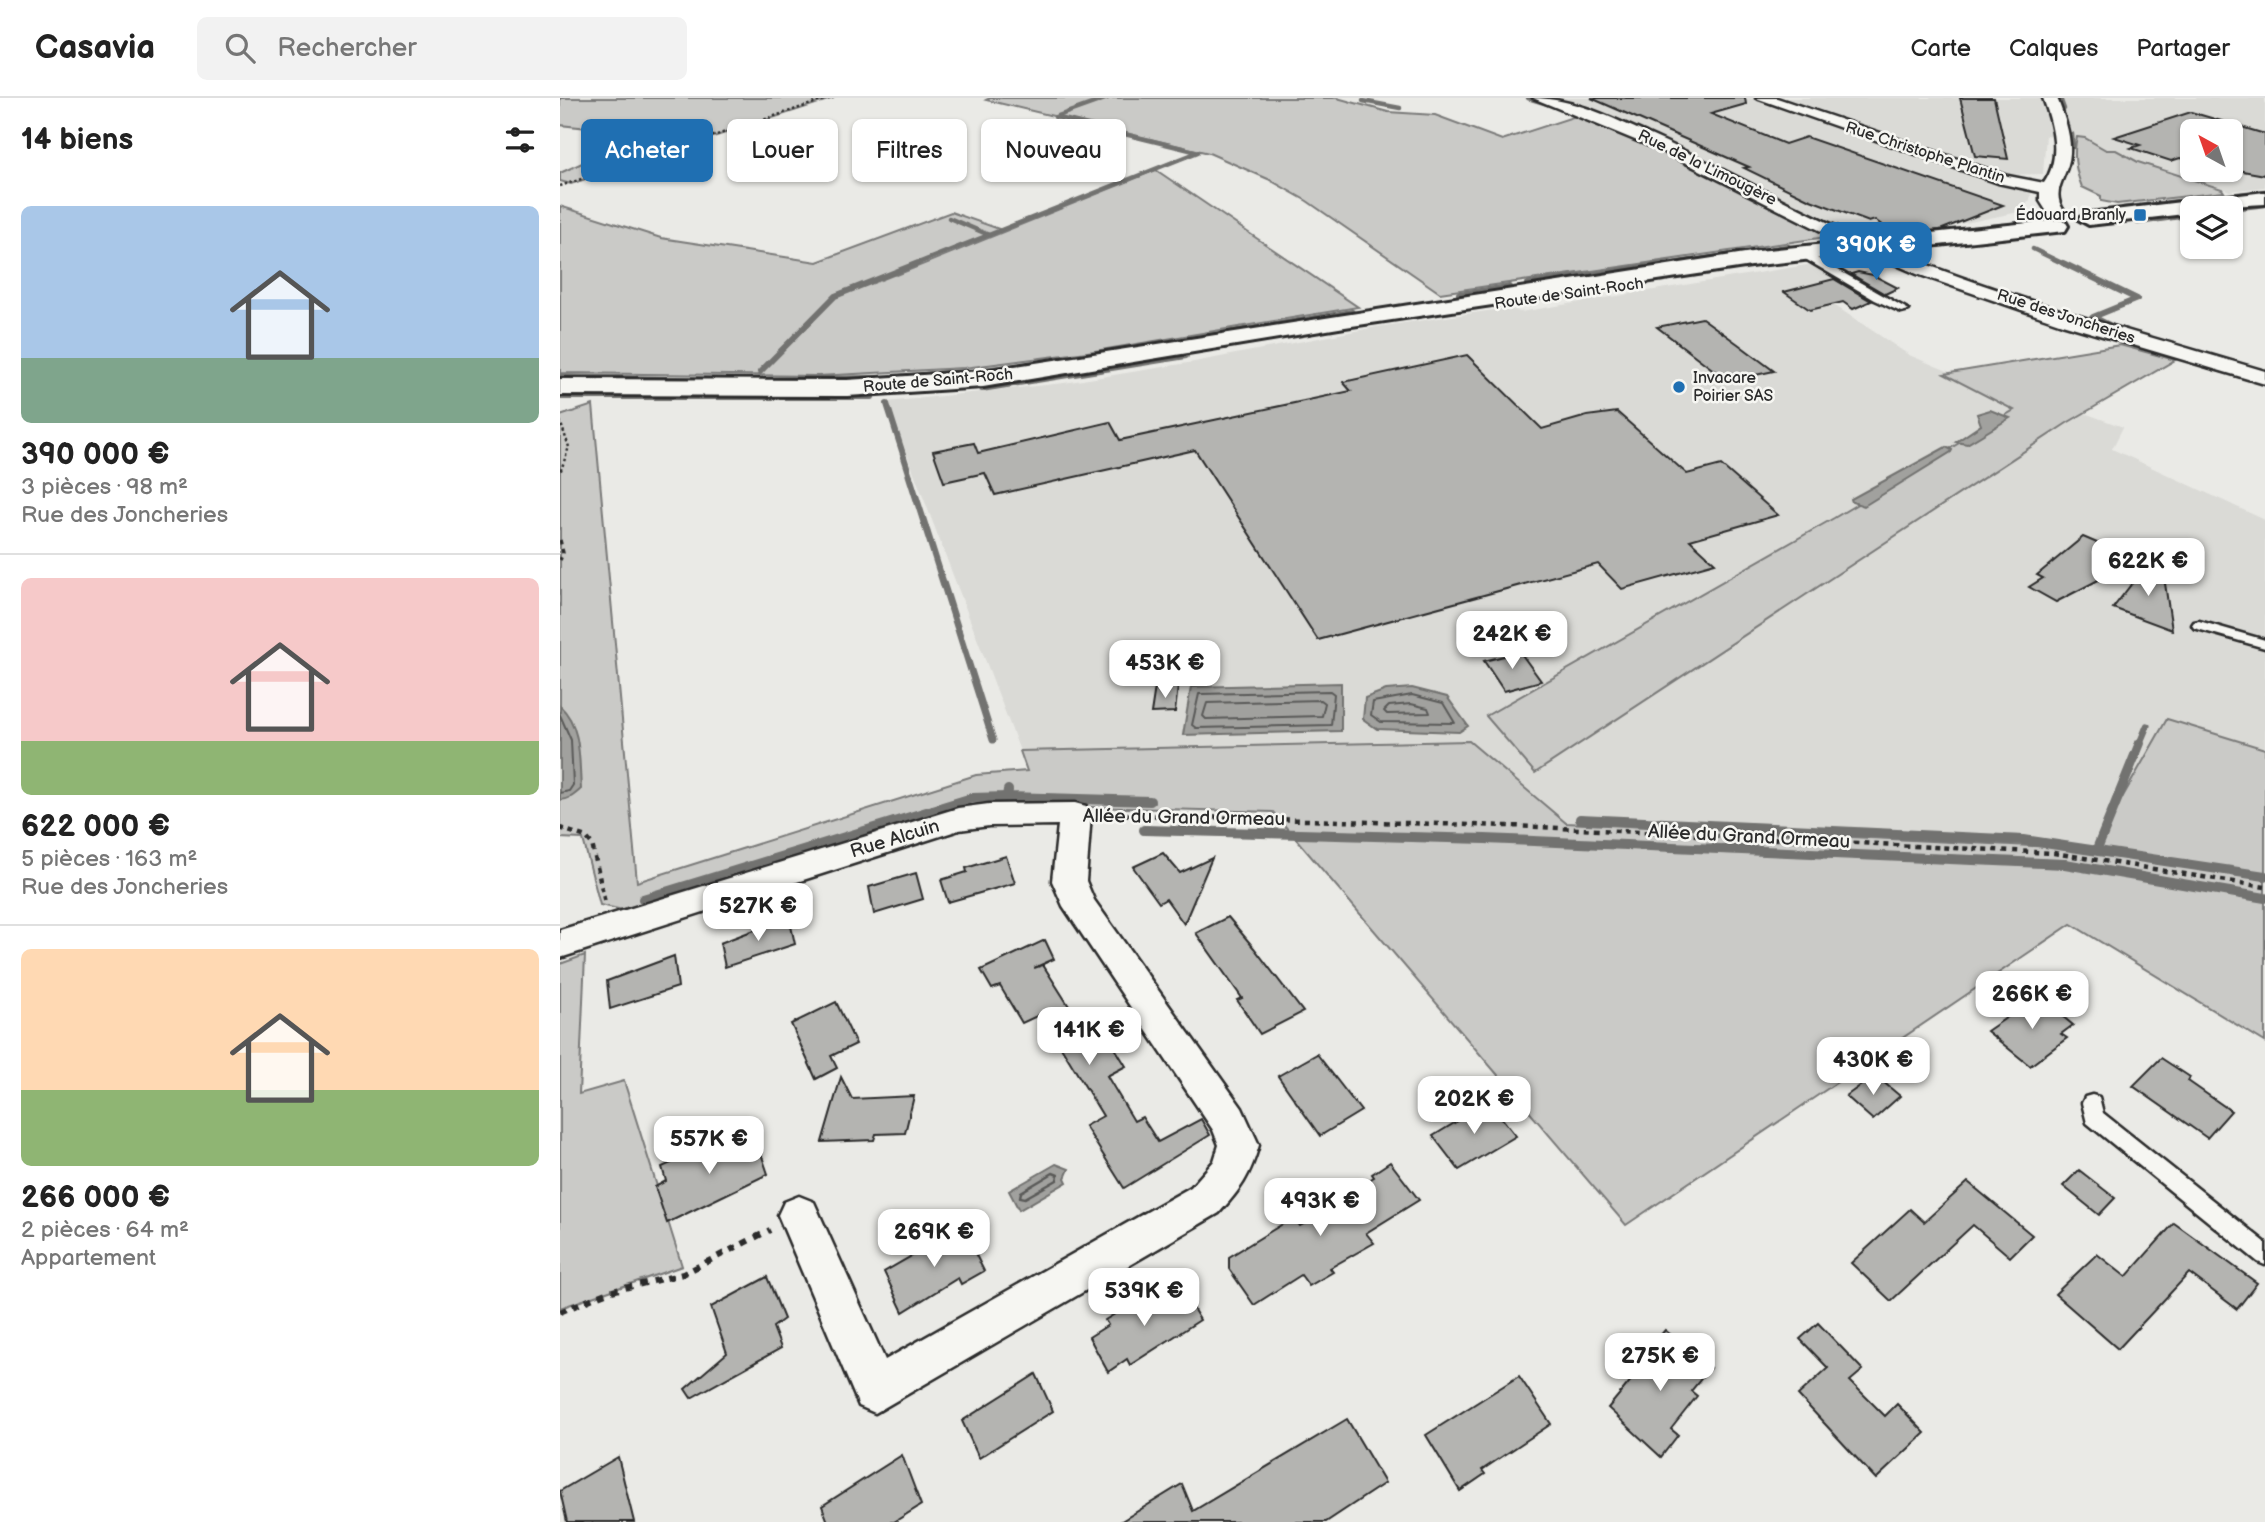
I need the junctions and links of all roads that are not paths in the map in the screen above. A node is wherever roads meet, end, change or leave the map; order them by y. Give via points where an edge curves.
1 (1540, 98) edge
2 (1763, 98) edge
3 (2050, 98) edge
4 (2048, 189) junction
5 (2265, 198) edge
6 (2052, 218) junction
7 (1868, 246) junction
8 (1814, 253) junction
9 (1904, 310) dead end
10 (2265, 378) edge
11 (560, 387) edge
12 (2199, 625) dead end
13 (2265, 645) edge
14 (1075, 814) joint
15 (560, 944) edge
16 (2092, 1103) dead end
17 (799, 1215) road end
18 (2265, 1255) edge

1 - 7 street, Rue de la Limougère via 1685,155
2 - 4 street, Rue Christophe Plantin via 2004,180
3 - 4 street via 2063,135 2056,180
4 - 6 street
5 - 6 street, Route de Saint-Roch via 2089,219 2090,225 2081,228
6 - 7 street, Route de Saint-Roch
7 - 8 street, Route de Saint-Roch
7 - 10 street, Rue des Joncheries via 1985,291
8 - 9 lane via 1878,299
8 - 11 street, Route de Saint-Roch via 1705,275 1312,327 1038,372 917,385
12 - 13 lane
14 - 15 street, Rue Alcuin via 958,819
14 - 17 street, Allée du Grand Ormeau via 1069,881 1080,906 1228,1120 1239,1145 1231,1171 1205,1200 875,1390
16 - 18 lane via 2094,1116

